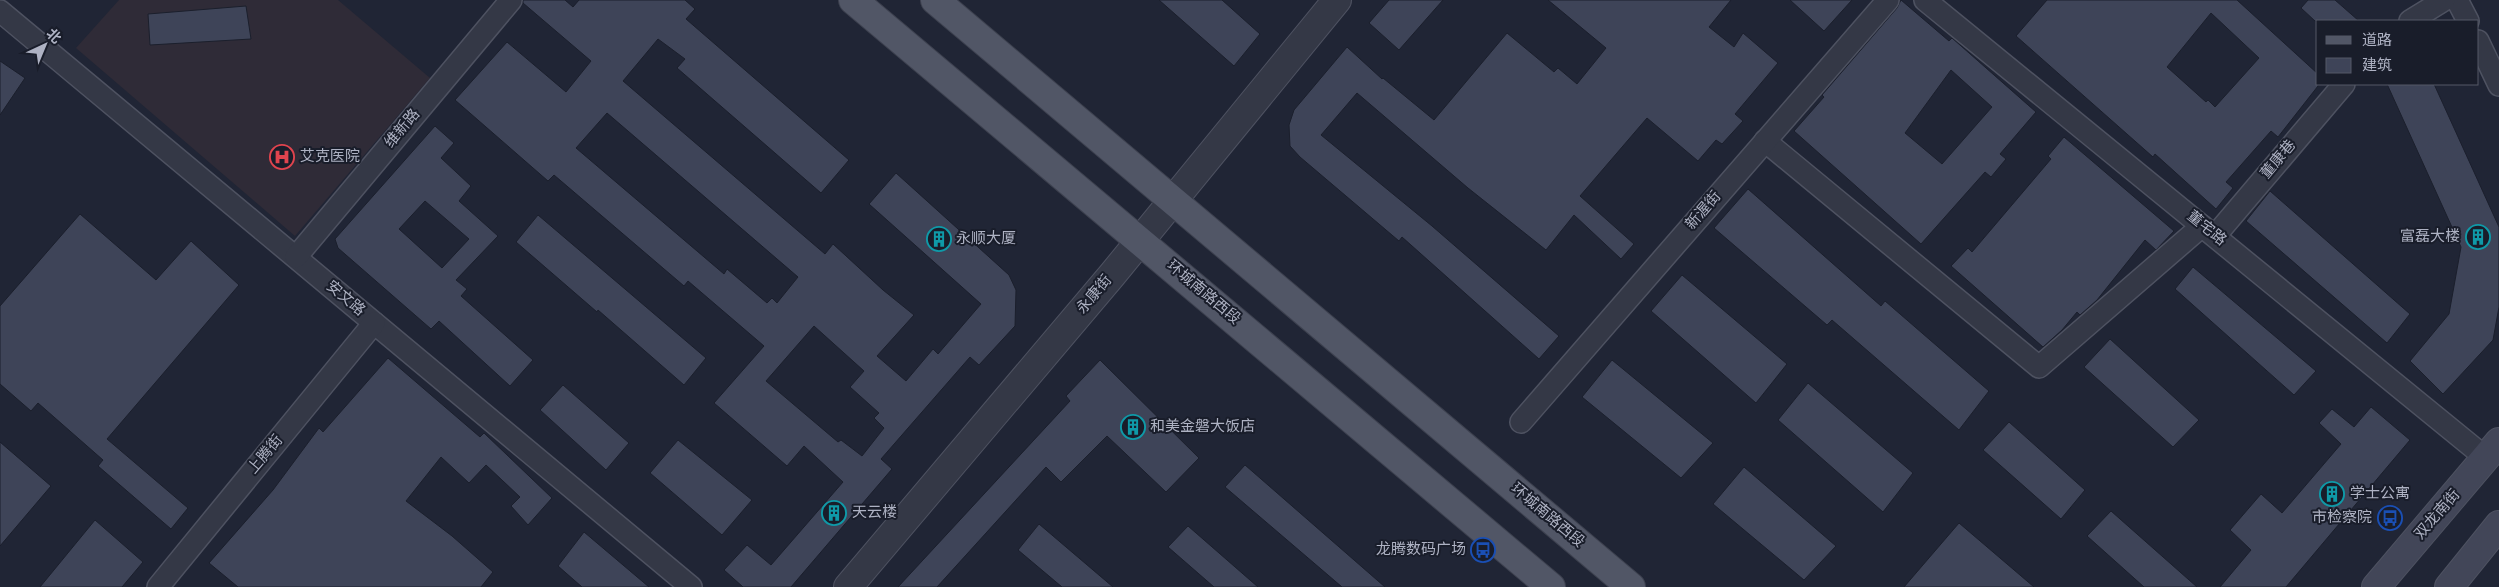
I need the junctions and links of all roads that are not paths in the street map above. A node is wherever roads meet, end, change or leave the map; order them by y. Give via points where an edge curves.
1 (510, 0) edge
2 (854, 0) edge
3 (935, 0) edge
4 (1337, 0) edge
5 (1888, 0) edge
6 (1925, 0) edge
7 (2444, 0) edge
8 (2458, 0) edge
9 (0, 11) edge
10 (2412, 20) edge
11 (2468, 20) edge
12 (2479, 44) edge
13 (2343, 85) edge
14 (2499, 85) edge
15 (1765, 141) junction
16 (1174, 201) junction
17 (2209, 231) junction
18 (1141, 240) junction
19 (296, 257) junction
20 (374, 323) junction
21 (1521, 422) dead end
22 (2493, 450) edge
23 (2499, 525) edge
24 (158, 587) edge
25 (691, 587) edge
26 (848, 587) edge
27 (1551, 587) edge
28 (1631, 587) edge
29 (2376, 587) edge
30 (2448, 587) edge

1 - 19 street, 维新路
2 - 18 main road, 环城南路西段
3 - 16 main road, 环城南路西段
4 - 16 street, 永康街
5 - 15 street, 新渥街
6 - 17 street, 董宅路
7 - 10 street
8 - 11 street
9 - 19 street, 安文路
12 - 14 street
13 - 17 street, 董康巷
15 - 17 street, 董康巷 via 2039,367
15 - 21 street, 新渥街
16 - 18 street, 永康街
16 - 28 main road, 环城南路西段
17 - 22 street, 董宅路
18 - 26 street, 永康街
18 - 27 main road, 环城南路西段
19 - 20 street, 安文路
20 - 24 street, 上腾街
20 - 25 street, 安文路
22 - 29 main road, 双龙南街
23 - 30 main road

